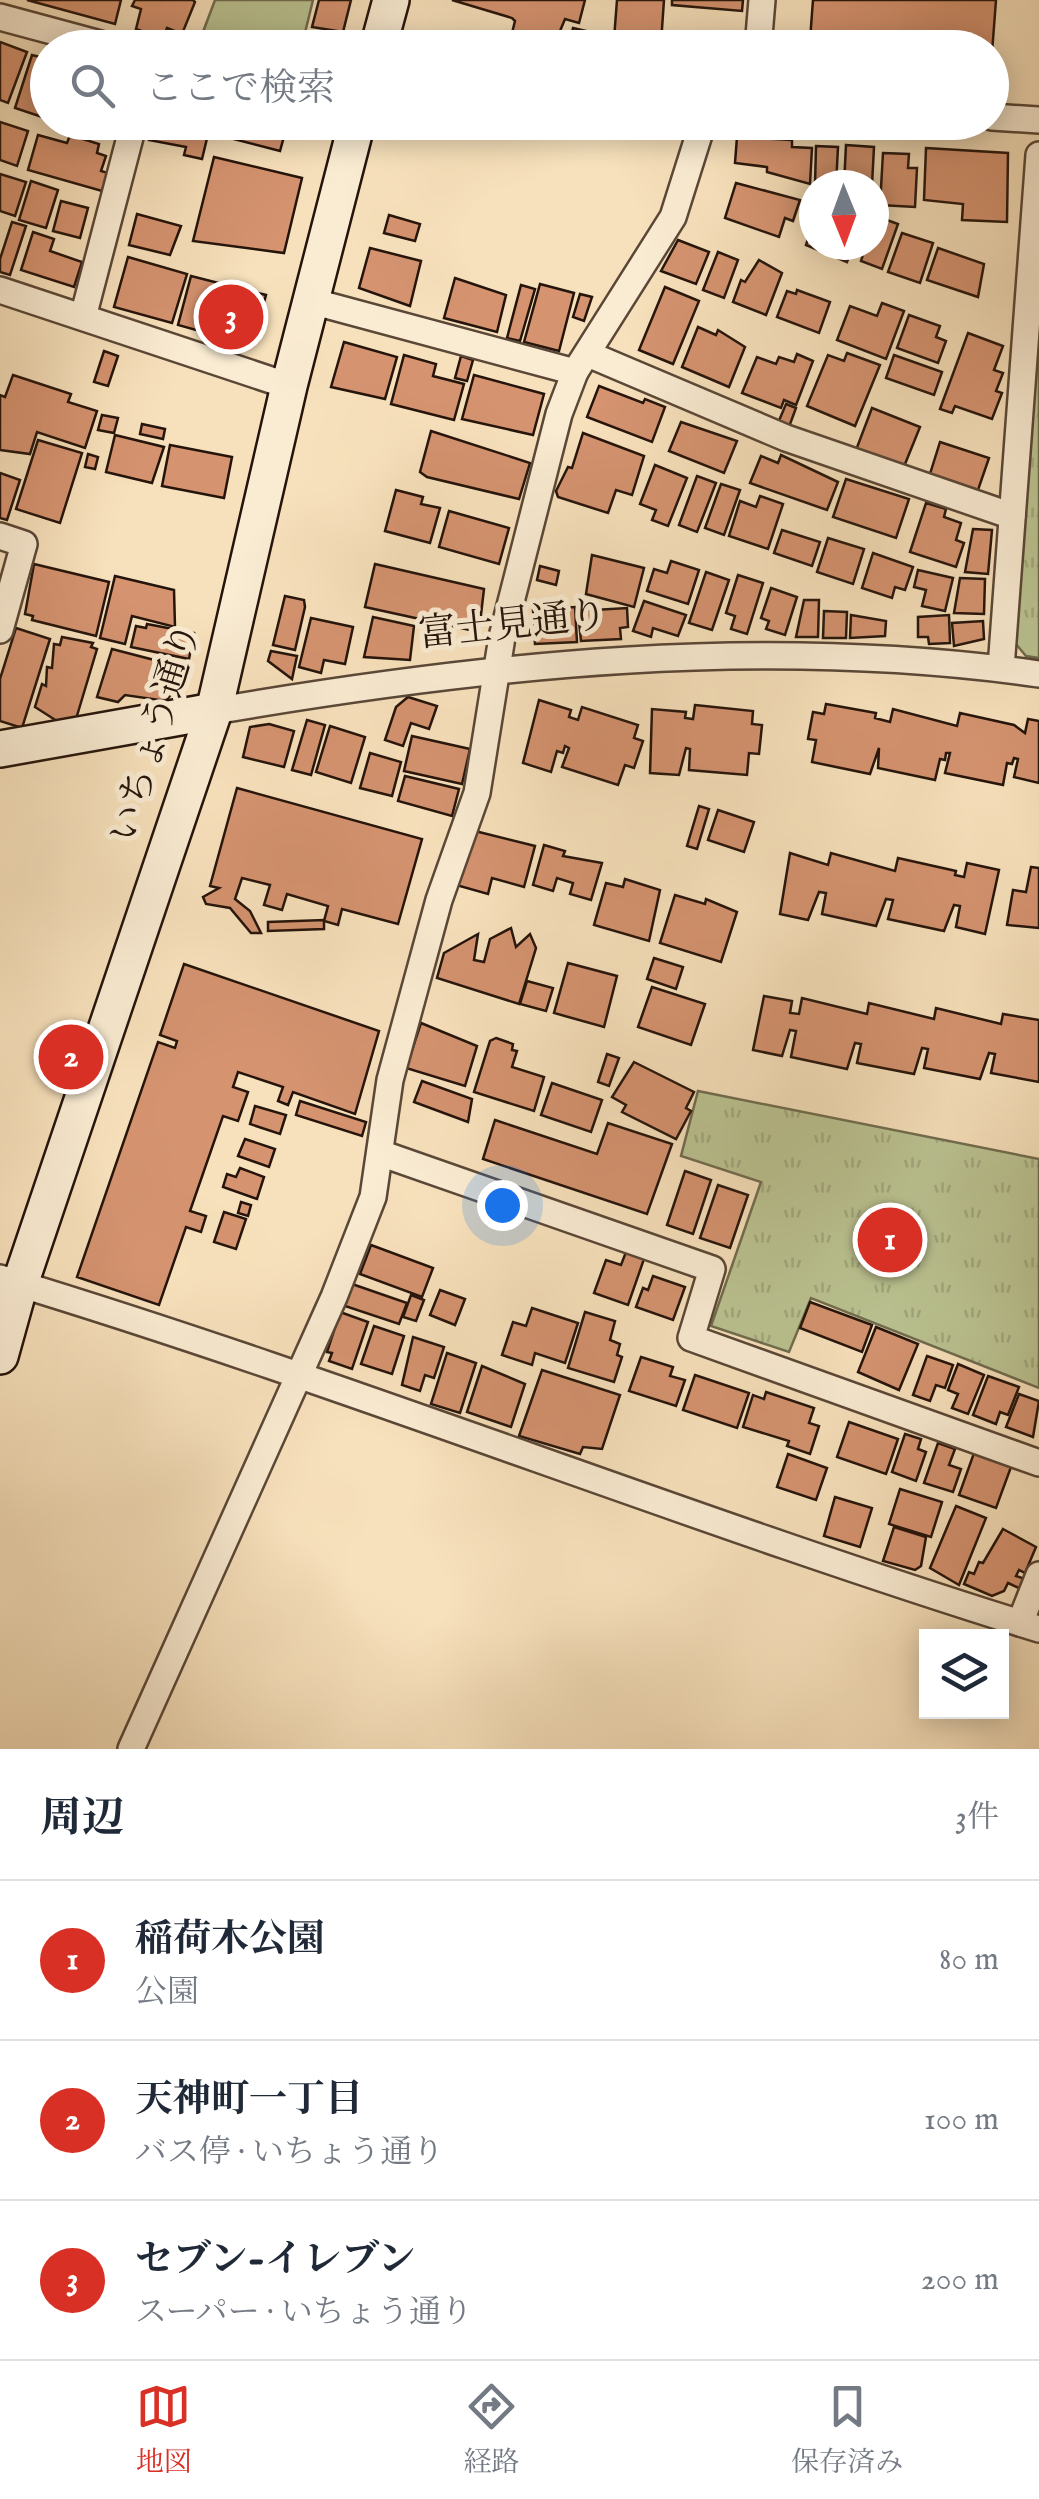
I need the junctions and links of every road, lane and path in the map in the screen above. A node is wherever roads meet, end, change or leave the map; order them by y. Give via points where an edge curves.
1 (391, 0) edge
2 (762, 0) edge
3 (0, 17) edge
4 (48, 30) edge
5 (383, 30) edge
6 (760, 30) edge
7 (1009, 118) edge
8 (1039, 120) edge
9 (129, 140) edge
10 (353, 140) edge
11 (697, 140) edge
12 (1039, 156) edge
13 (0, 290) edge
14 (310, 301) junction
15 (83, 316) junction
16 (581, 363) junction
17 (289, 386) junction
18 (1012, 516) junction
19 (0, 536) edge
20 (0, 630) edge
21 (500, 667) junction
22 (1001, 668) junction
23 (1039, 674) edge
24 (214, 711) junction
25 (0, 749) edge
26 (380, 1153) junction
27 (10, 1281) edge
28 (0, 1356) edge
29 (298, 1374) junction
30 (1039, 1462) edge
31 (1039, 1575) edge
32 (1029, 1626) edge
33 (131, 1749) edge

1 - 5 street
2 - 6 street
3 - 4 street
7 - 8 street
9 - 15 street
10 - 14 street, いちょう通り
11 - 16 street via 672,216
12 - 18 street
13 - 15 street
14 - 16 street
14 - 17 street, いちょう通り
15 - 17 street
16 - 18 street
16 - 21 street via 559,414
17 - 24 street, いちょう通り
18 - 22 street
19 - 20 street via 24,544
21 - 22 street, 富士見通り via 688,655 902,658
21 - 24 street, 富士見通り
21 - 26 street via 477,792 438,900 390,1080
22 - 23 street, 富士見通り
24 - 25 street, 富士見通り
24 - 27 street, いちょう通り
26 - 29 street via 373,1196
26 - 30 street via 712,1269 691,1338
27 - 28 street, いちょう通り
27 - 29 street
29 - 32 street
29 - 33 street
31 - 32 street

